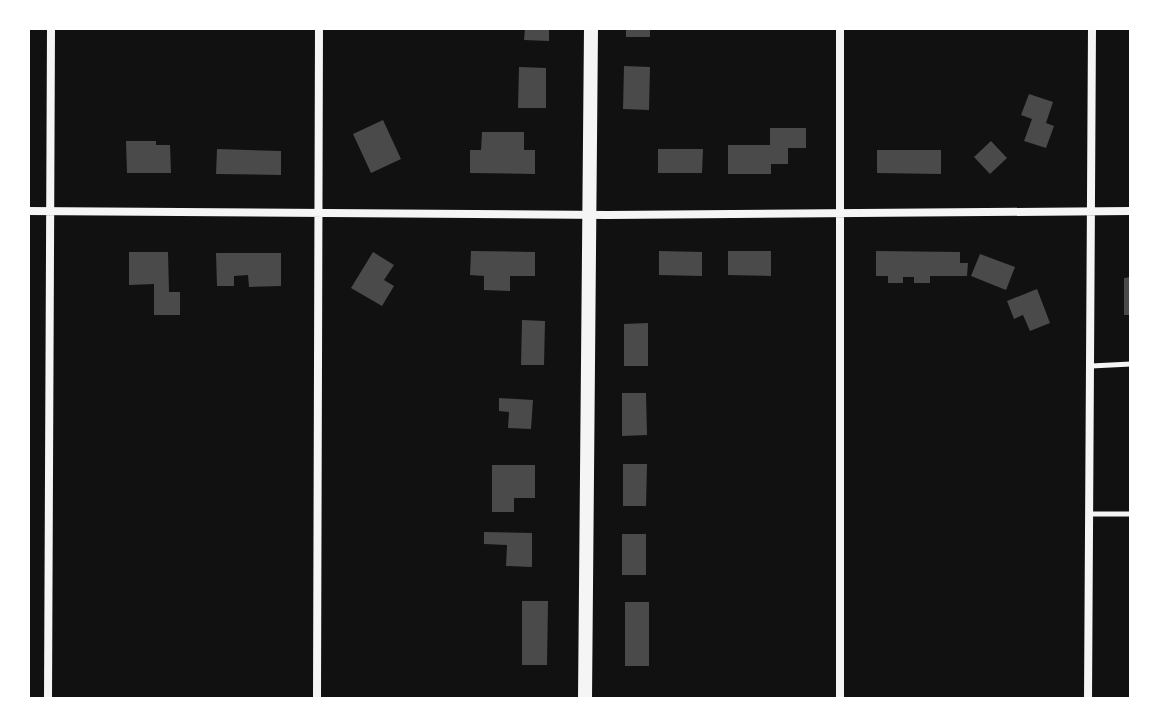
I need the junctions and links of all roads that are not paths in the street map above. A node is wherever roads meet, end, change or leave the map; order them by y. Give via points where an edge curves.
1 (51, 28) edge
2 (319, 28) edge
3 (591, 28) edge
4 (840, 28) edge
5 (1092, 28) edge
6 (28, 211) edge
7 (50, 211) junction
8 (1131, 211) edge
9 (1091, 212) junction
10 (319, 213) junction
11 (840, 214) junction
12 (589, 215) junction
13 (1131, 364) edge
14 (1090, 366) junction
15 (1089, 514) junction
16 (1131, 514) edge
17 (48, 699) edge
18 (317, 699) edge
19 (585, 699) edge
20 (840, 699) edge
21 (1088, 699) edge

1 - 7 street
2 - 10 street
3 - 12 main road
4 - 11 street
5 - 9 street
6 - 7 street
7 - 10 street
7 - 17 street
8 - 9 street
9 - 11 street
9 - 14 street
10 - 12 street
10 - 18 street
11 - 12 street
11 - 20 street
12 - 19 main road
13 - 14 lane
14 - 15 street
15 - 16 lane
15 - 21 street

